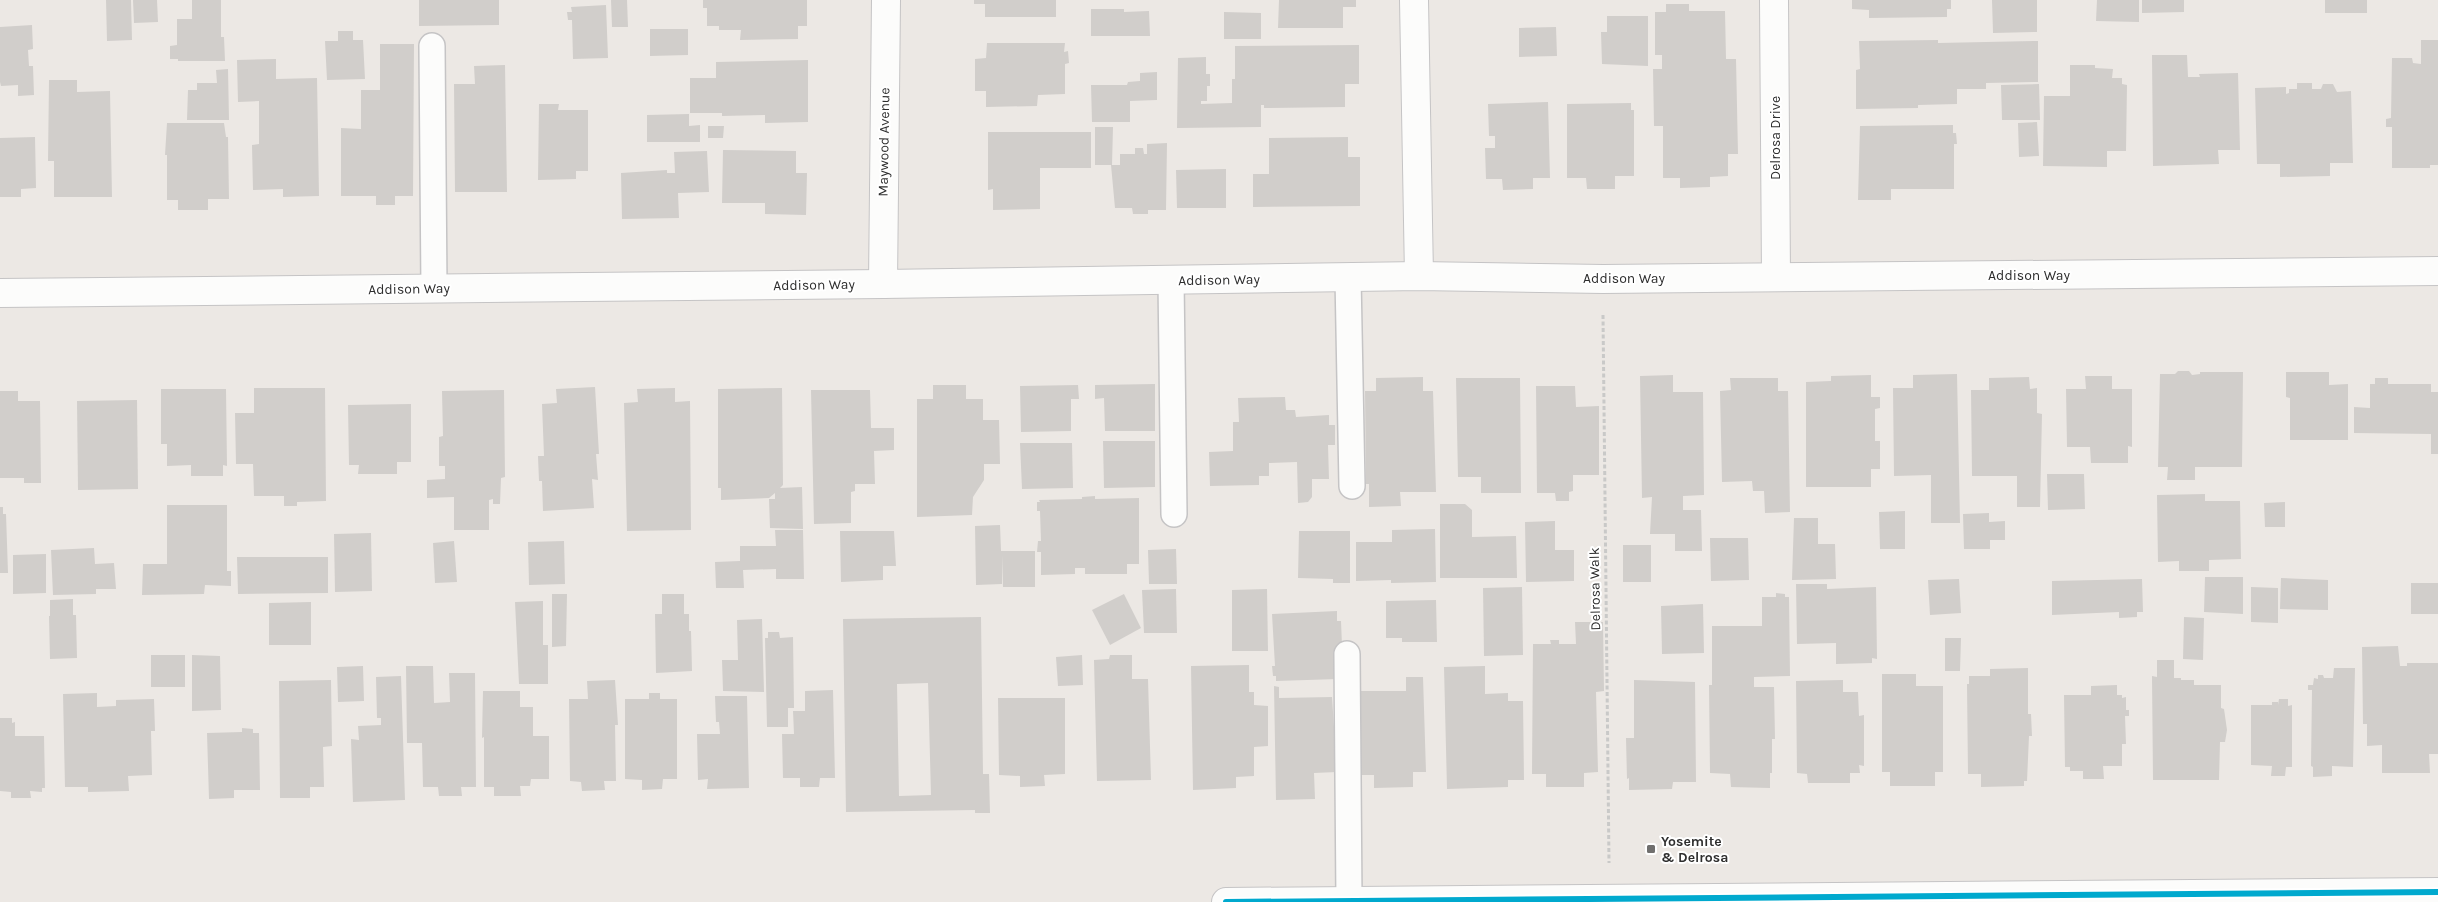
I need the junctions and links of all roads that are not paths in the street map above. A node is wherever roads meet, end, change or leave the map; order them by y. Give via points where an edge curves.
1 (886, 0) edge
2 (1414, 0) edge
3 (1774, 0) edge
4 (432, 46) dead end
5 (2438, 272) edge
6 (1419, 276) junction
7 (1348, 277) junction
8 (1776, 277) junction
9 (1171, 280) junction
10 (883, 284) junction
11 (434, 289) junction
12 (0, 293) edge
13 (1352, 486) dead end
14 (1174, 514) dead end
15 (1347, 654) dead end
16 (2438, 892) edge
17 (1349, 901) edge
18 (1226, 902) edge

1 - 10 street, Maywood Avenue
2 - 6 street
3 - 8 street, Delrosa Drive
4 - 11 lane
5 - 8 street, Addison Way
6 - 7 street, Addison Way
6 - 8 street, Addison Way
7 - 9 street, Addison Way
7 - 13 lane
9 - 10 street, Addison Way
9 - 14 lane
10 - 11 street, Addison Way
11 - 12 street, Addison Way
15 - 17 lane
16 - 17 street
17 - 18 street

